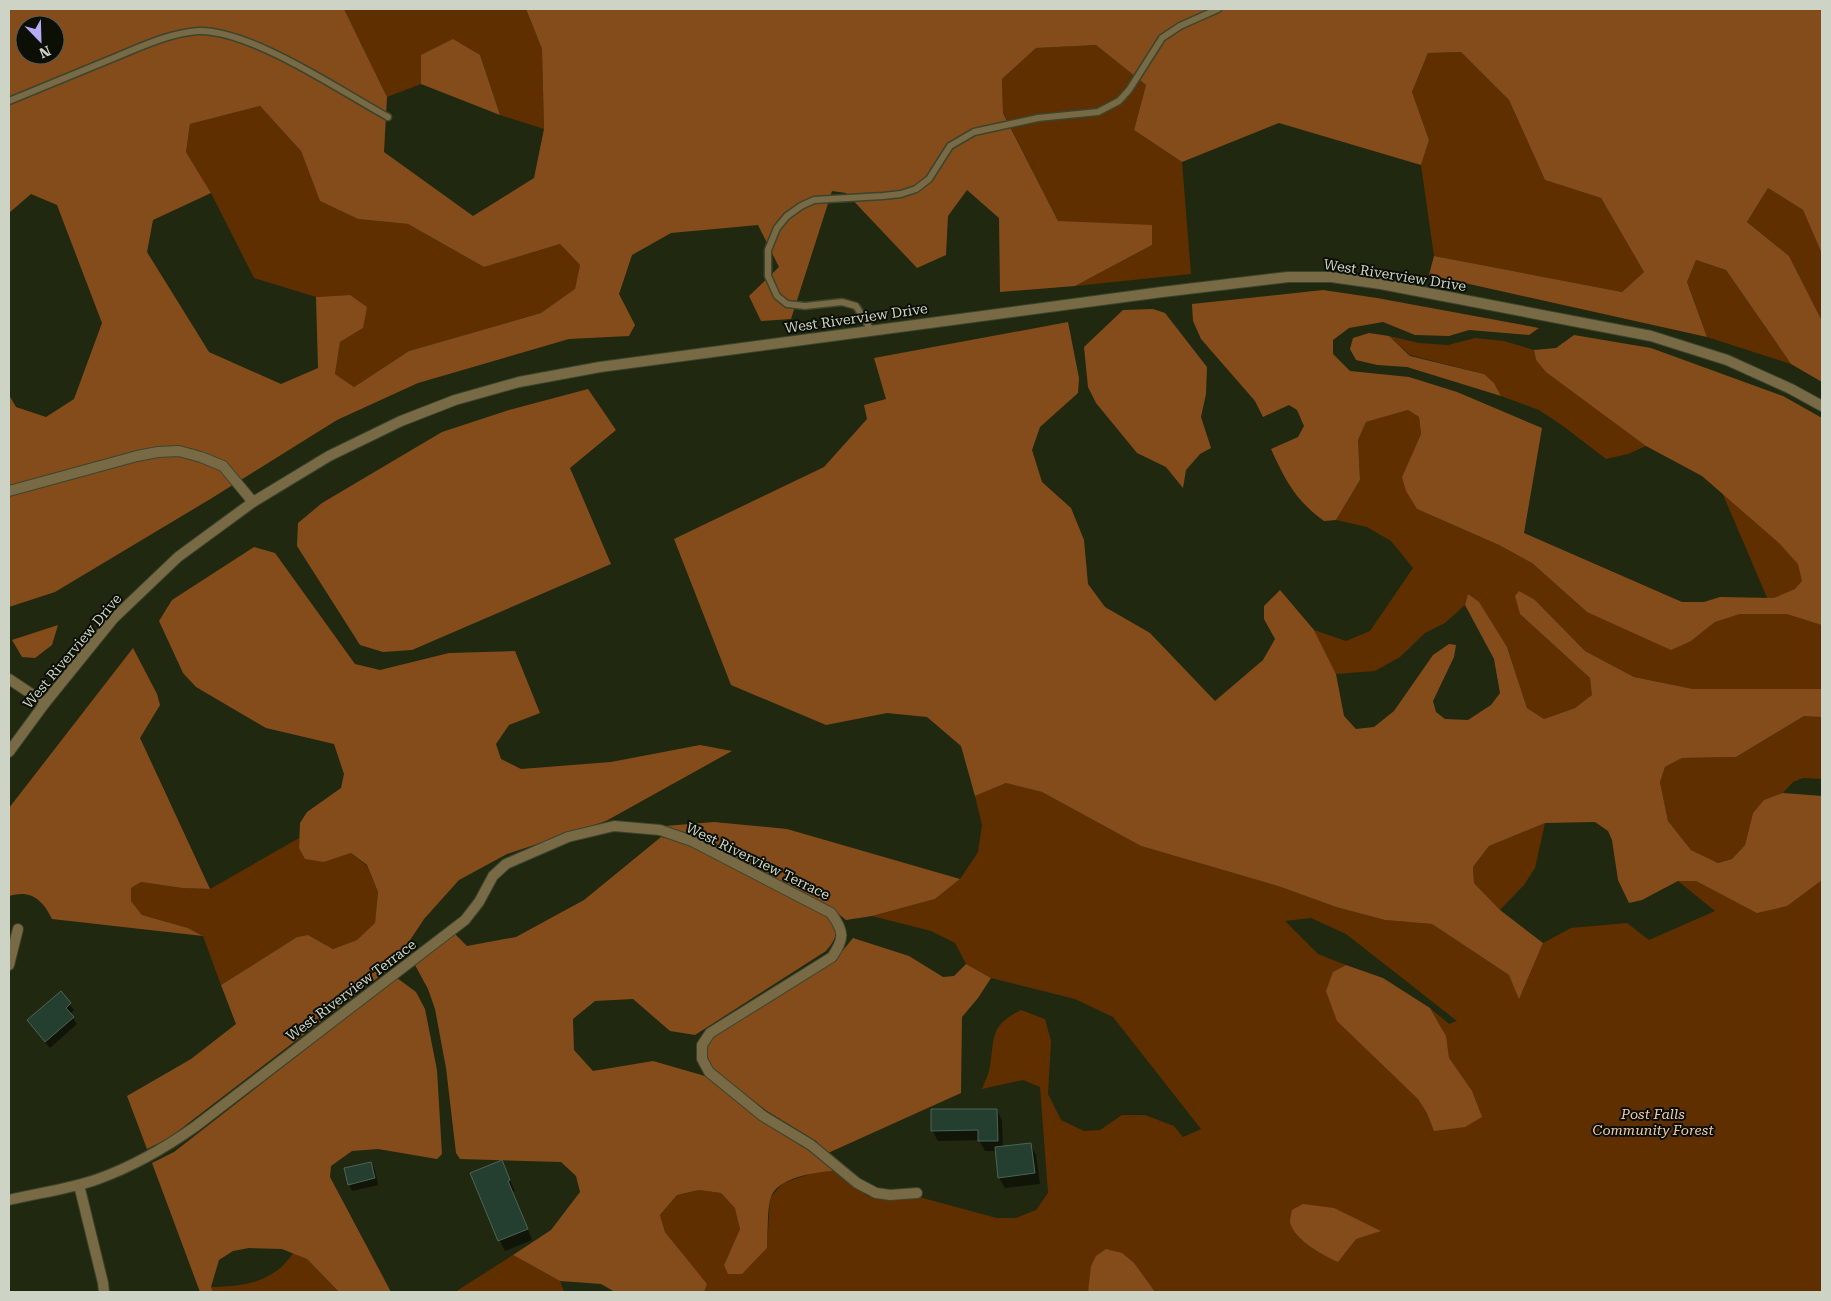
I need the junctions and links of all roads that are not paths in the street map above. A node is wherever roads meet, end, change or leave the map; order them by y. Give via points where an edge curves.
1 (1218, 9) edge
2 (9, 101) edge
3 (388, 118) dead end
4 (871, 330) junction
5 (1822, 406) edge
6 (9, 491) edge
7 (252, 502) junction
8 (9, 679) edge
9 (45, 703) junction
10 (9, 752) edge
11 (18, 928) dead end
12 (9, 965) edge
13 (79, 1184) junction
14 (918, 1193) dead end
15 (9, 1200) edge
16 (104, 1292) edge

1 - 4 lane via 1162,38 1129,90 1118,101 1098,112 1038,118 974,132 950,146 929,178 916,189 884,196 814,200 787,216 777,228 768,250 768,276 777,296 787,304 805,306 842,302 856,306
2 - 3 lane via 131,51 176,35 200,31 250,43 285,59
4 - 5 street, West Riverview Drive via 1269,279 1331,277 1410,289 1651,336 1727,360
4 - 7 street, West Riverview Drive via 600,367 455,400 401,421 329,456
6 - 7 street via 137,456 179,451 223,466
7 - 9 street, West Riverview Drive via 178,557 125,606
8 - 9 street
9 - 10 street, West Riverview Drive
11 - 12 street
13 - 14 street, West Riverview Terrace via 132,1165 196,1126 465,920 493,876 506,864 568,837 614,826 660,830 692,841 831,913 840,926 841,944 832,956 710,1033 702,1045 702,1059 709,1072 763,1116 811,1145 857,1183 876,1193
13 - 15 street, West Riverview Terrace
13 - 16 street

